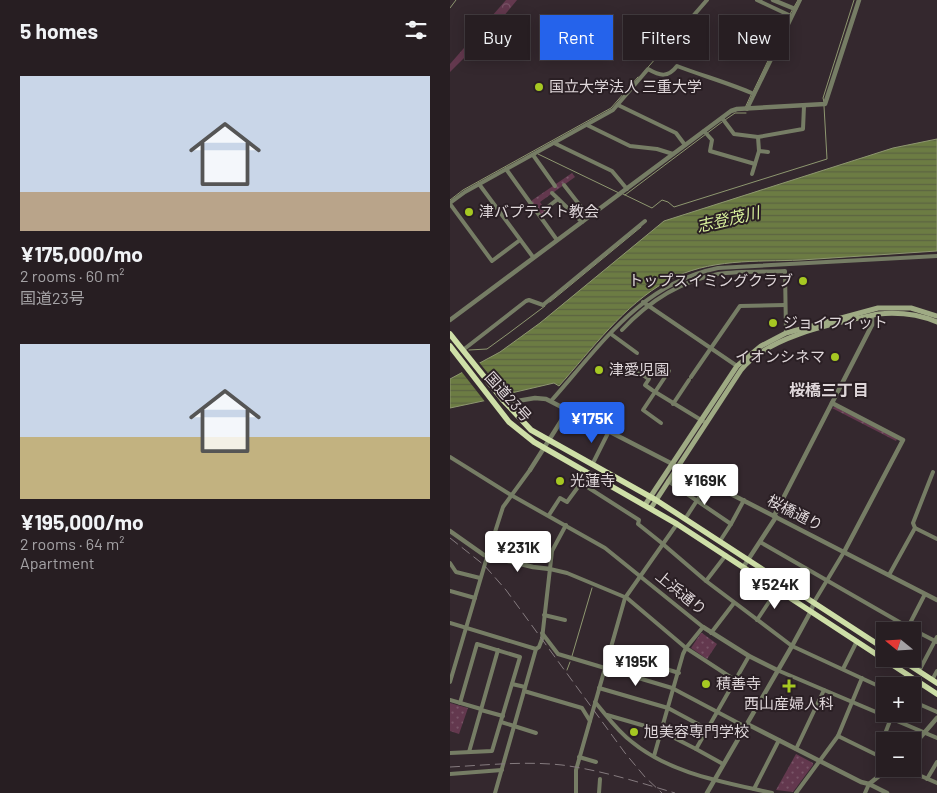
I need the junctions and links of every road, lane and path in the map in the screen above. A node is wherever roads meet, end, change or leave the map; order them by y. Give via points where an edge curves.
1 (707, 0) edge
2 (757, 0) edge
3 (773, 0) edge
4 (800, 0) edge
5 (859, 0) edge
6 (794, 8) junction
7 (694, 15) edge
8 (791, 16) junction
9 (754, 94) junction
10 (618, 105) junction
11 (804, 106) junction
12 (747, 109) junction
13 (722, 118) junction
14 (587, 125) junction
15 (704, 131) junction
16 (758, 137) junction
17 (554, 143) junction
18 (685, 145) junction
19 (760, 151) junction
20 (768, 152) dead end
21 (673, 154) junction
22 (533, 155) junction
23 (756, 164) junction
24 (506, 169) junction
25 (752, 174) dead end
26 (479, 184) junction
27 (564, 185) dead end
28 (555, 186) dead end
29 (627, 189) junction
30 (552, 193) dead end
31 (572, 196) junction
32 (558, 199) junction
33 (450, 204) edge
34 (563, 204) junction
35 (545, 209) dead end
36 (589, 217) junction
37 (645, 221) dead end
38 (582, 222) junction
39 (520, 240) junction
40 (557, 240) junction
41 (937, 256) edge
42 (533, 257) junction
43 (643, 302) junction
44 (649, 306) junction
45 (785, 306) junction
46 (872, 316) junction
47 (937, 316) edge
48 (450, 320) edge
49 (937, 322) edge
50 (622, 330) dead end
51 (786, 333) junction
52 (450, 334) edge
53 (611, 334) junction
54 (451, 348) edge
55 (711, 348) junction
56 (463, 350) junction
57 (637, 353) dead end
58 (628, 365) dead end
59 (737, 366) junction
60 (669, 370) dead end
61 (654, 392) junction
62 (503, 401) junction
63 (551, 402) junction
64 (832, 403) junction
65 (673, 404) junction
66 (568, 410) junction
67 (703, 422) junction
68 (661, 423) dead end
69 (609, 431) junction
70 (548, 440) junction
71 (544, 447) junction
72 (450, 457) edge
73 (674, 464) junction
74 (592, 465) junction
75 (530, 470) joint
76 (933, 472) dead end
77 (590, 473) junction
78 (668, 481) junction
79 (709, 482) junction
80 (584, 484) junction
81 (511, 495) junction
82 (653, 498) junction
83 (744, 500) junction
84 (698, 501) junction
85 (648, 507) junction
86 (549, 515) junction
87 (775, 516) junction
88 (686, 519) junction
89 (677, 524) junction
90 (732, 524) junction
91 (566, 525) junction
92 (915, 528) junction
93 (450, 532) edge
94 (937, 539) edge
95 (720, 541) junction
96 (760, 542) junction
97 (664, 544) junction
98 (844, 552) junction
99 (488, 555) junction
100 (726, 555) junction
101 (749, 560) junction
102 (450, 563) edge
103 (744, 566) junction
104 (550, 570) junction
105 (889, 575) junction
106 (640, 576) junction
107 (480, 578) junction
108 (706, 581) junction
109 (827, 581) junction
110 (777, 590) junction
111 (450, 591) edge
112 (925, 594) junction
113 (475, 598) junction
114 (626, 598) junction
115 (937, 600) edge
116 (814, 602) junction
117 (734, 603) junction
118 (811, 611) junction
119 (544, 615) junction
120 (566, 620) dead end
121 (757, 620) junction
122 (895, 622) edge
123 (911, 622) edge
124 (450, 624) edge
125 (703, 627) junction
126 (466, 628) junction
127 (542, 633) junction
128 (711, 633) junction
129 (921, 634) edge
130 (936, 640) edge
131 (857, 641) junction
132 (876, 643) edge
133 (792, 646) junction
134 (686, 648) junction
135 (536, 649) junction
136 (498, 650) junction
137 (749, 656) junction
138 (653, 665) dead end
139 (605, 668) junction
140 (914, 668) edge
141 (842, 669) junction
142 (777, 670) junction
143 (919, 671) junction
144 (937, 671) edge
145 (679, 673) junction
146 (862, 678) junction
147 (736, 680) junction
148 (935, 681) edge
149 (450, 682) edge
150 (512, 684) junction
151 (876, 685) edge
152 (599, 688) junction
153 (674, 688) junction
154 (525, 689) junction
155 (824, 690) junction
156 (937, 694) edge
157 (450, 700) edge
158 (595, 702) junction
159 (852, 702) junction
160 (460, 703) junction
161 (921, 705) edge
162 (668, 708) junction
163 (481, 709) junction
164 (717, 711) junction
165 (876, 712) edge
166 (937, 712) edge
167 (606, 715) junction
168 (503, 716) junction
169 (937, 718) edge
170 (590, 721) junction
171 (501, 722) junction
172 (901, 722) edge
173 (744, 725) junction
174 (514, 726) junction
175 (707, 729) junction
176 (662, 732) junction
177 (925, 732) junction
178 (536, 733) dead end
179 (838, 736) junction
180 (921, 737) edge
181 (937, 738) edge
182 (779, 740) junction
183 (696, 749) junction
184 (796, 749) junction
185 (469, 752) junction
186 (450, 753) edge
187 (876, 755) edge
188 (654, 756) junction
189 (579, 757) junction
190 (819, 760) junction
191 (596, 762) dead end
192 (937, 762) edge
193 (724, 764) junction
194 (502, 770) junction
195 (450, 774) edge
196 (921, 776) edge
197 (878, 777) edge
198 (600, 779) dead end
199 (927, 779) junction
200 (714, 780) junction
201 (937, 783) edge
202 (869, 784) junction
203 (754, 789) junction
204 (495, 793) edge
205 (576, 793) edge
206 (599, 793) edge
207 (707, 793) edge
208 (772, 793) edge
209 (796, 793) edge
210 (865, 793) edge
211 (887, 793) edge

1 - 7 street
2 - 8 street
3 - 6 street
4 - 6 street
5 - 11 street via 827,102
6 - 8 street
8 - 9 street
9 - 10 street via 677,66 672,73 665,74 648,69
9 - 12 street
10 - 14 street
10 - 18 street via 676,133
11 - 12 street
11 - 16 street via 803,129
12 - 13 street via 734,110
13 - 15 street
13 - 16 street via 734,134
14 - 17 street
14 - 21 street via 630,146
15 - 18 street
15 - 23 street via 712,140 710,151
16 - 19 street
17 - 22 street
17 - 29 street via 612,171
18 - 21 street
19 - 20 street
19 - 23 street
21 - 29 street
22 - 24 street
22 - 28 street
23 - 25 street
24 - 26 street
24 - 40 street
26 - 33 street
26 - 39 street
27 - 31 street
29 - 36 street
30 - 32 street
31 - 34 street
31 - 36 street
32 - 34 street
32 - 35 street
33 - 39 street via 492,261
34 - 38 street
36 - 38 street
37 - 56 street via 543,305 526,301
38 - 40 street
39 - 42 street
40 - 42 street
41 - 43 street via 718,268 676,281
42 - 48 street
43 - 44 street
43 - 53 street
44 - 45 street via 673,290 707,277 784,271
44 - 50 street
44 - 55 street
45 - 51 street
45 - 55 street via 740,306
46 - 49 main road via 902,313
46 - 64 street via 872,325
46 - 67 main road via 790,337 766,348 741,370
47 - 51 main road via 911,308 878,308
51 - 59 main road via 761,346
52 - 56 highway, 国道23号
53 - 57 street
53 - 63 street
54 - 71 highway, 国道23号 via 509,422
55 - 59 street
55 - 65 street
56 - 62 highway, 国道23号
58 - 61 street via 648,379 645,385
59 - 67 main road
60 - 61 street
61 - 65 street
61 - 68 street via 643,410
62 - 63 street, 桜橋通り via 535,398
62 - 70 highway, 国道23号 via 524,424
63 - 66 street, 桜橋通り
64 - 87 street
64 - 98 street via 903,440
65 - 67 street
66 - 69 street, 桜橋通り
66 - 70 street
67 - 73 main road
69 - 73 street, 桜橋通り
69 - 74 street
70 - 71 street
70 - 74 highway, 国道23号
71 - 75 street
71 - 77 highway, 国道23号
72 - 81 street, 上浜通り
73 - 78 main road
73 - 79 street, 桜橋通り
73 - 82 main road
74 - 82 highway, 国道23号
75 - 81 street
76 - 92 street via 913,523
77 - 80 street
77 - 85 highway, 国道23号
78 - 82 main road
78 - 84 street
79 - 83 street, 桜橋通り
79 - 84 street
80 - 86 street via 581,483 567,502 560,498
80 - 97 street via 640,520 638,524
81 - 86 street, 上浜通り
81 - 99 street
82 - 85 main road
82 - 88 highway, 国道23号
83 - 87 street, 桜橋通り
83 - 90 street
84 - 88 street
84 - 90 street
85 - 89 highway, 国道23号
86 - 91 street, 上浜通り
87 - 96 street
87 - 98 street, 桜橋通り
88 - 95 highway, 国道23号
89 - 97 street
89 - 100 highway, 国道23号
90 - 95 street
91 - 104 street via 553,548
91 - 106 street, 上浜通り via 606,548
92 - 94 street
92 - 105 street
93 - 99 street
95 - 101 highway, 国道23号
96 - 101 street
96 - 109 street
97 - 106 street
97 - 108 street
98 - 105 street, 桜橋通り
98 - 109 street
99 - 104 street
99 - 107 street
100 - 103 highway, 国道23号
100 - 108 street
101 - 103 street
101 - 116 highway, 国道23号
102 - 107 street via 456,572
103 - 110 highway, 国道23号
104 - 114 street via 567,573
104 - 119 street
105 - 112 street, 桜橋通り
106 - 114 street
106 - 125 street, 上浜通り
107 - 113 street
108 - 117 street
109 - 116 street
109 - 122 street
110 - 118 highway, 国道23号
110 - 121 street
111 - 113 street
112 - 115 street, 桜橋通り
112 - 123 street
113 - 126 street
114 - 134 street
114 - 139 street
116 - 118 street
116 - 132 highway, 国道23号
117 - 121 street
117 - 128 street
118 - 131 highway, 国道23号
118 - 133 street
119 - 120 street
119 - 127 street
121 - 133 street
124 - 126 street
125 - 128 street, 上浜通り
125 - 134 street
126 - 135 street
126 - 149 street
127 - 135 street via 540,647
127 - 139 street via 558,654
128 - 137 street, 上浜通り
129 - 130 street
130 - 143 street
131 - 141 street
131 - 156 highway, 国道23号
133 - 141 street
133 - 142 street
134 - 145 street
134 - 147 street
135 - 154 street
136 - 150 street via 520,657
136 - 160 street via 477,644
136 - 163 street
137 - 142 street, 上浜通り
137 - 147 street
138 - 145 street
139 - 152 street
139 - 153 street
140 - 143 highway
141 - 146 street
142 - 155 street, 上浜通り
142 - 173 street
143 - 148 highway
144 - 148 street
145 - 153 street
146 - 151 street
146 - 159 street
147 - 164 street
150 - 154 street
150 - 168 street
152 - 158 street
152 - 162 street
153 - 162 street
153 - 164 street
154 - 170 street via 582,708
154 - 174 street
155 - 159 street, 上浜通り
155 - 184 street
157 - 160 street
158 - 167 street
158 - 170 street
159 - 165 street, 上浜通り
159 - 179 street
160 - 163 street
161 - 166 street
162 - 175 street
162 - 176 street
163 - 168 street
163 - 185 street
164 - 173 street
164 - 175 street
167 - 176 street
167 - 188 street via 632,742
168 - 171 street
169 - 177 street
170 - 189 street
171 - 174 street
171 - 185 street via 492,751
172 - 177 street, 上浜通り
173 - 182 street
173 - 193 street
174 - 178 street
174 - 194 street
175 - 183 street
176 - 183 street
176 - 188 street
177 - 180 street
177 - 181 street, 上浜通り
179 - 187 street
179 - 190 street
182 - 184 street
182 - 203 street
183 - 193 street
184 - 190 street
185 - 186 street
188 - 200 street
189 - 191 street
189 - 205 street via 575,774
190 - 202 street
190 - 209 street
192 - 199 street
193 - 200 street
194 - 195 street
194 - 204 street
196 - 199 street
197 - 202 street
198 - 206 street
199 - 201 street
200 - 203 street
200 - 207 street
202 - 210 street
202 - 211 street
203 - 208 street

